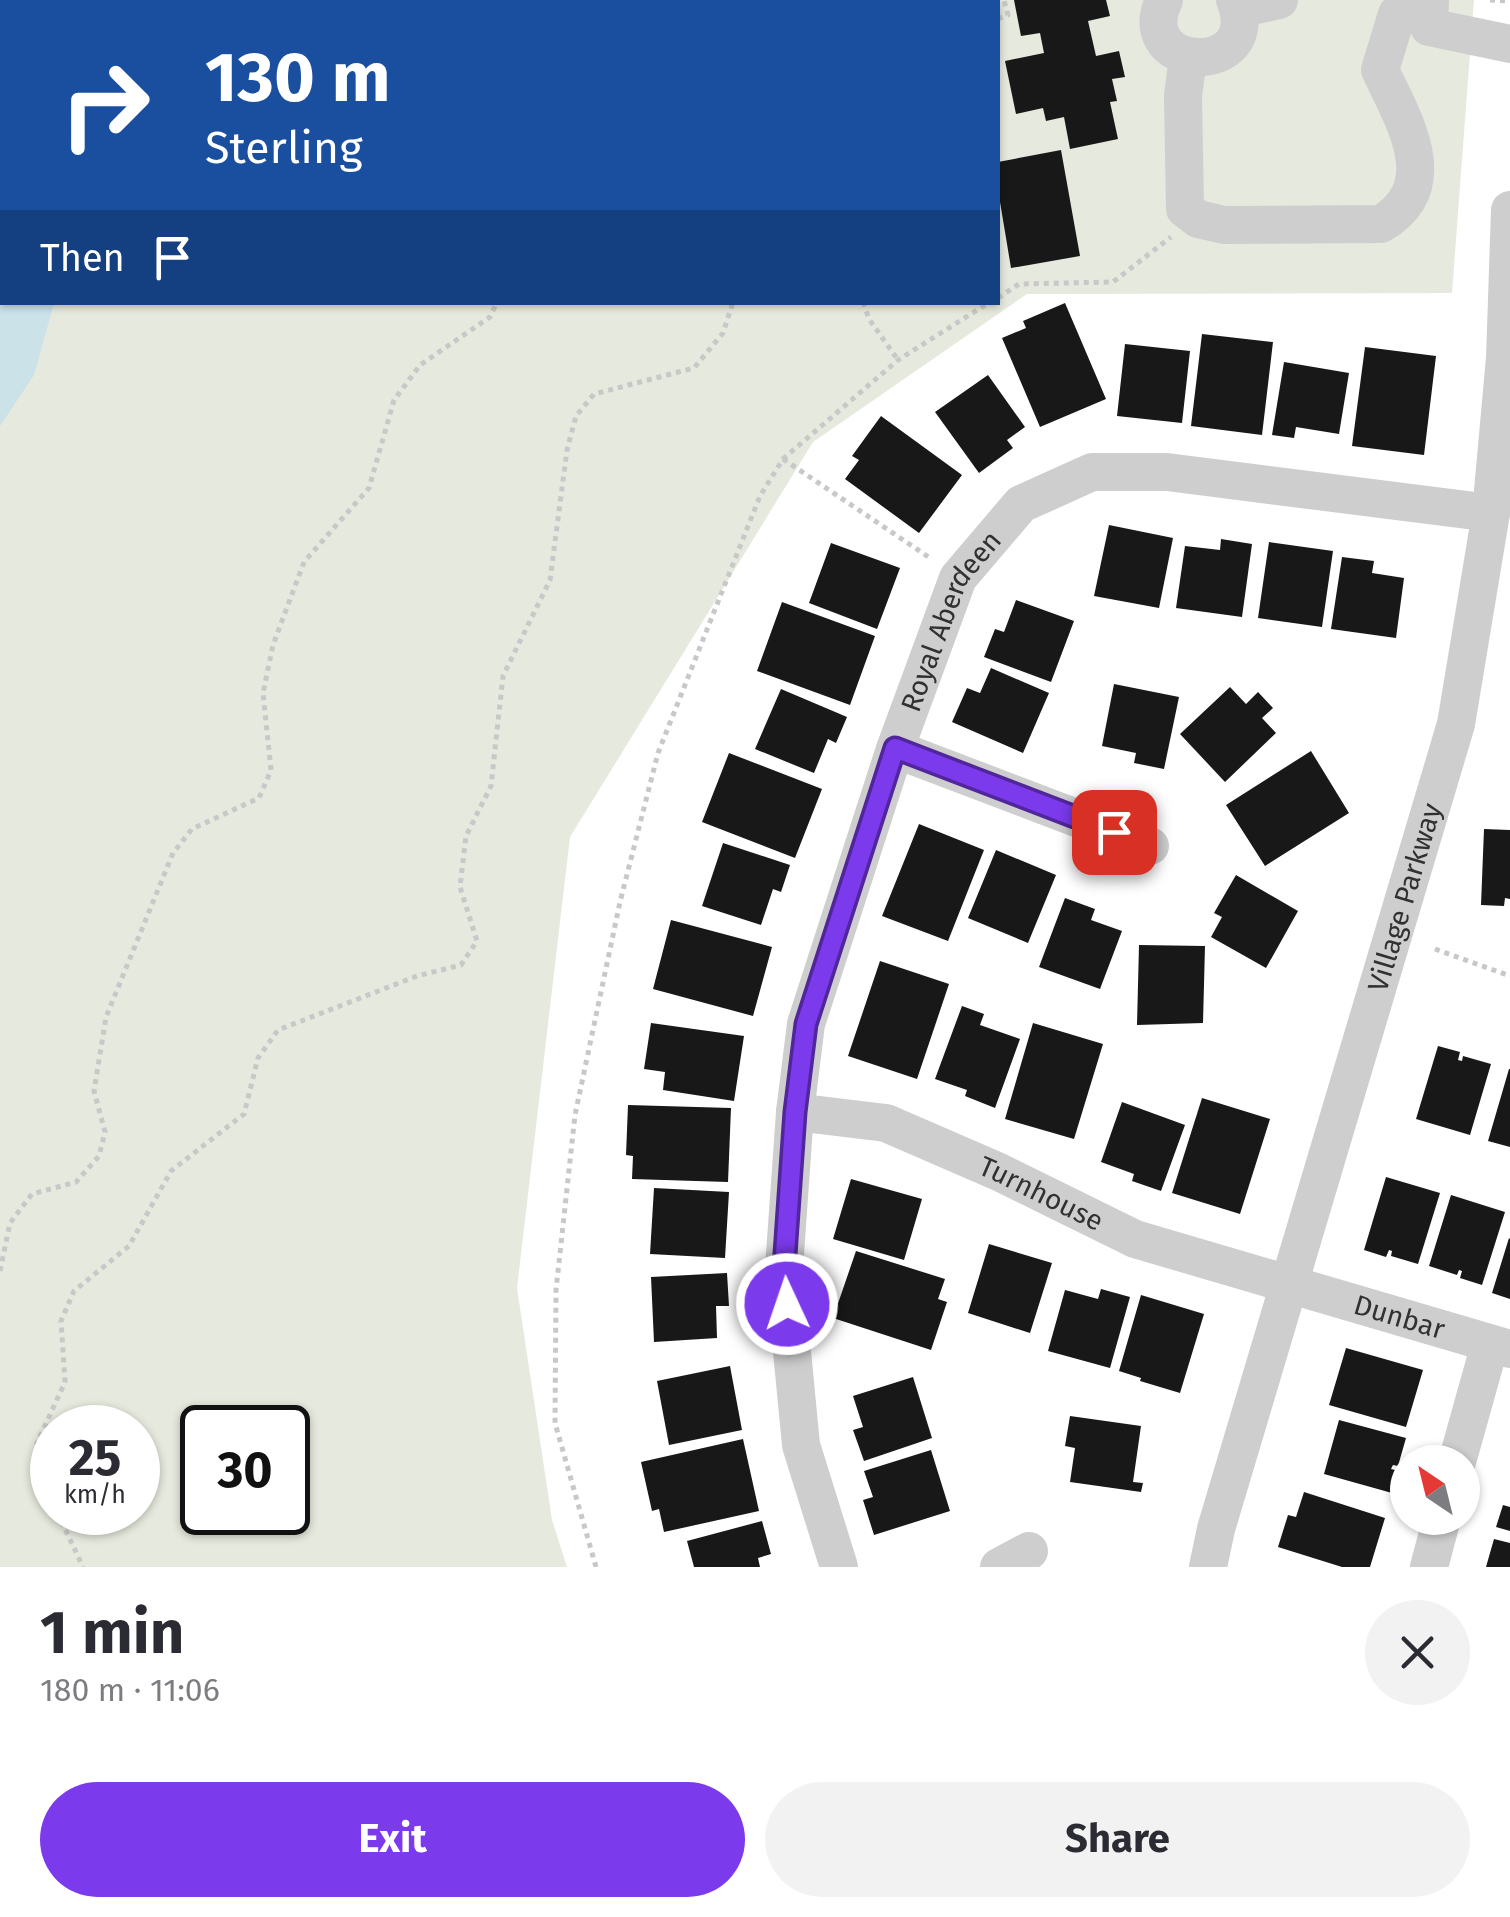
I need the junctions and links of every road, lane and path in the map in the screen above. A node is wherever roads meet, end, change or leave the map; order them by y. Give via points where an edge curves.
1 (1164, 0) edge
2 (1279, 0) edge
3 (1490, 0) edge
4 (1510, 1) edge
5 (1237, 5) edge
6 (1405, 10) edge
7 (1510, 44) edge
8 (1188, 57) junction
9 (1510, 210) edge
10 (1196, 218) junction
11 (1000, 297) edge
12 (496, 305) edge
13 (732, 305) edge
14 (865, 305) edge
15 (985, 305) edge
16 (898, 360) junction
17 (784, 459) junction
18 (1491, 513) junction
19 (958, 578) junction
20 (895, 748) junction
21 (1150, 846) dead end
22 (1435, 949) dead end
23 (1510, 976) edge
24 (795, 1112) junction
25 (0, 1270) edge
26 (1288, 1286) junction
27 (1500, 1347) edge
28 (54, 1405) edge
29 (1463, 1445) edge
30 (68, 1535) edge
31 (1437, 1535) edge
32 (84, 1567) edge
33 (596, 1567) edge
34 (839, 1567) edge
35 (1208, 1567) edge
36 (1429, 1567) edge

1 - 8 street via 1161,33
2 - 5 street
3 - 4 path
5 - 8 street via 1229,46 1205,59
6 - 7 street
6 - 10 street via 1380,70 1416,161 1413,192 1398,214 1381,224 1224,225
8 - 10 street via 1184,209
9 - 18 street, Village Parkway
10 - 11 path via 1113,282 1019,284
12 - 25 path via 420,365 394,400 369,488 304,562 262,693 272,770 260,798 192,829 173,854 106,1016 94,1091 105,1132 99,1156 76,1182 32,1194 10,1223
13 - 28 path via 724,334 694,368 594,394 576,416 550,580 503,676 492,786 466,836 460,887 477,941 461,965 278,1030 258,1058 244,1114 171,1171 129,1246 74,1291 61,1321 65,1382
14 - 16 path
15 - 16 path
16 - 17 path
17 - 19 path
17 - 33 path via 760,496 658,753 575,1115 556,1290 556,1423
18 - 19 street, Royal Aberdeen via 1168,472 1092,472 1020,504
18 - 26 street, Village Parkway via 1456,724
19 - 20 street, Royal Aberdeen
20 - 21 street
20 - 24 street, Royal Aberdeen via 806,1024
22 - 23 path
24 - 26 street, Turnhouse via 886,1123 1136,1239
24 - 34 street, Royal Aberdeen via 784,1268 800,1445
26 - 27 street, Dunbar
26 - 35 street, Village Parkway
27 - 29 street
30 - 32 path
31 - 36 street

